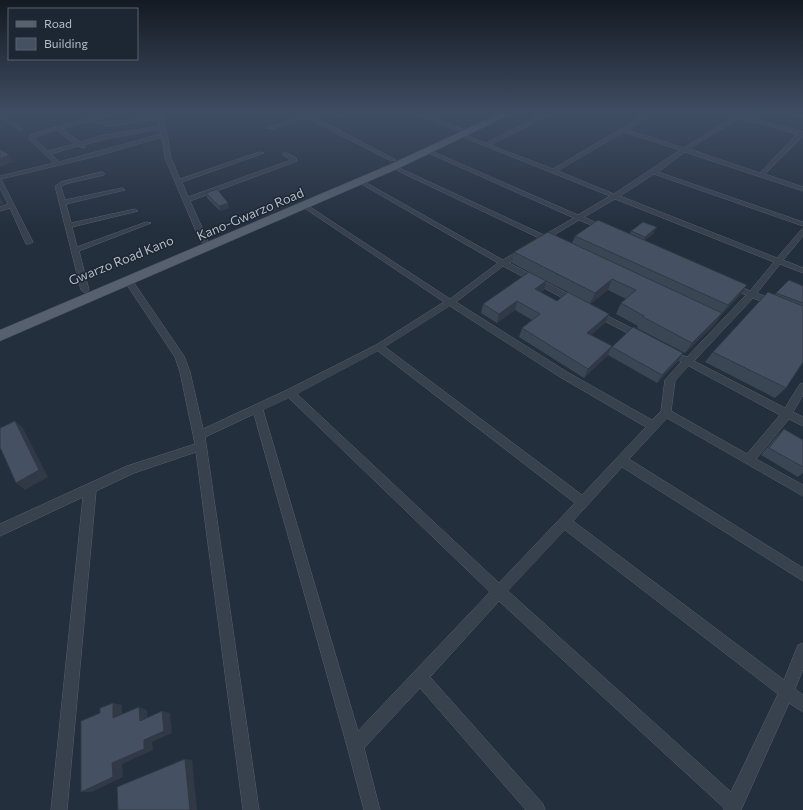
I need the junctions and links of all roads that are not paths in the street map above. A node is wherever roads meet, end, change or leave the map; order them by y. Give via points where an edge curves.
1 (45, 151) edge
2 (55, 151) edge
3 (89, 151) edge
4 (109, 151) edge
5 (167, 151) edge
6 (369, 151) edge
7 (421, 151) edge
8 (427, 151) joint
9 (504, 151) edge
10 (588, 151) edge
11 (683, 151) edge
12 (686, 151) edge
13 (785, 151) edge
14 (47, 153) junction
15 (261, 153) dead end
16 (285, 154) dead end
17 (95, 155) junction
18 (57, 164) junction
19 (393, 164) junction
20 (554, 171) junction
21 (653, 172) junction
22 (102, 174) dead end
23 (761, 175) junction
24 (0, 179) edge
25 (178, 181) junction
26 (361, 182) junction
27 (803, 189) edge
28 (122, 190) dead end
29 (615, 196) junction
30 (186, 200) junction
31 (62, 203) junction
32 (12, 205) junction
33 (305, 206) junction
34 (0, 209) edge
35 (135, 210) dead end
36 (578, 218) junction
37 (148, 223) dead end
38 (803, 224) edge
39 (68, 226) junction
40 (803, 231) edge
41 (614, 234) edge
42 (544, 238) junction
43 (204, 241) junction
44 (29, 242) dead end
45 (559, 244) edge
46 (75, 250) junction
47 (779, 262) junction
48 (503, 263) junction
49 (803, 271) edge
50 (129, 282) junction
51 (722, 282) edge
52 (85, 290) junction
53 (751, 294) junction
54 (451, 302) junction
55 (781, 306) edge
56 (0, 326) edge
57 (0, 336) edge
58 (644, 338) edge
59 (379, 347) junction
60 (673, 353) edge
61 (687, 361) junction
62 (803, 387) edge
63 (290, 392) junction
64 (257, 408) junction
65 (666, 413) junction
66 (787, 414) junction
67 (803, 422) edge
68 (652, 426) junction
69 (200, 441) junction
70 (621, 460) junction
71 (748, 460) junction
72 (90, 488) junction
73 (803, 491) edge
74 (583, 502) junction
75 (564, 522) junction
76 (0, 530) edge
77 (803, 575) edge
78 (499, 592) junction
79 (803, 650) edge
80 (420, 677) junction
81 (787, 691) junction
82 (803, 704) edge
83 (356, 746) junction
84 (733, 808) edge
85 (59, 810) edge
86 (251, 810) edge
87 (372, 810) edge
88 (537, 810) edge

1 - 14 street
2 - 14 street
3 - 17 street
4 - 17 street
5 - 25 street
6 - 19 street
7 - 19 main road, Gwarzo Road Kano
8 - 19 main road, Kano-Gwarzo Road
8 - 36 street
9 - 20 street
10 - 20 street
11 - 21 street
12 - 23 street
13 - 23 street
14 - 18 street
15 - 25 street
16 - 30 street via 294,161
17 - 18 street
18 - 24 street
19 - 26 main road, Kano-Gwarzo Road
19 - 42 street
19 - 43 main road, Gwarzo Road Kano
20 - 29 street
21 - 29 street
21 - 38 street
22 - 31 street via 60,184 58,186
23 - 27 street
24 - 32 street
25 - 30 street
26 - 33 main road, Kano-Gwarzo Road
26 - 48 street
28 - 31 street
29 - 36 street
29 - 47 street
30 - 43 street
31 - 39 street
32 - 34 street
32 - 44 street
33 - 50 main road, Kano-Gwarzo Road
33 - 54 street
35 - 39 street
36 - 41 street
36 - 42 street
37 - 46 street
39 - 46 street
40 - 47 street
42 - 45 street
42 - 48 street
43 - 52 main road, Gwarzo Road Kano
46 - 52 street
47 - 49 street
47 - 53 street
48 - 54 street
48 - 58 street
50 - 57 main road, Kano-Gwarzo Road
50 - 69 street via 182,363
51 - 53 street
52 - 56 main road, Gwarzo Road Kano
53 - 55 street
53 - 61 street via 721,320
54 - 59 street
54 - 68 street via 601,398
59 - 63 street
59 - 74 street
60 - 61 street
61 - 65 street via 670,380
61 - 66 street
62 - 66 street
63 - 64 street
63 - 78 street
64 - 69 street
64 - 83 street
65 - 68 street
65 - 71 street
66 - 67 street
66 - 71 street
68 - 70 street
69 - 72 street
69 - 86 street
70 - 74 street
70 - 77 street
71 - 73 street
72 - 76 street
72 - 85 street
74 - 75 street
75 - 78 street
75 - 81 street
78 - 80 street
78 - 84 street
79 - 81 street
80 - 83 street
80 - 88 street
81 - 82 street
81 - 84 street
83 - 87 street

